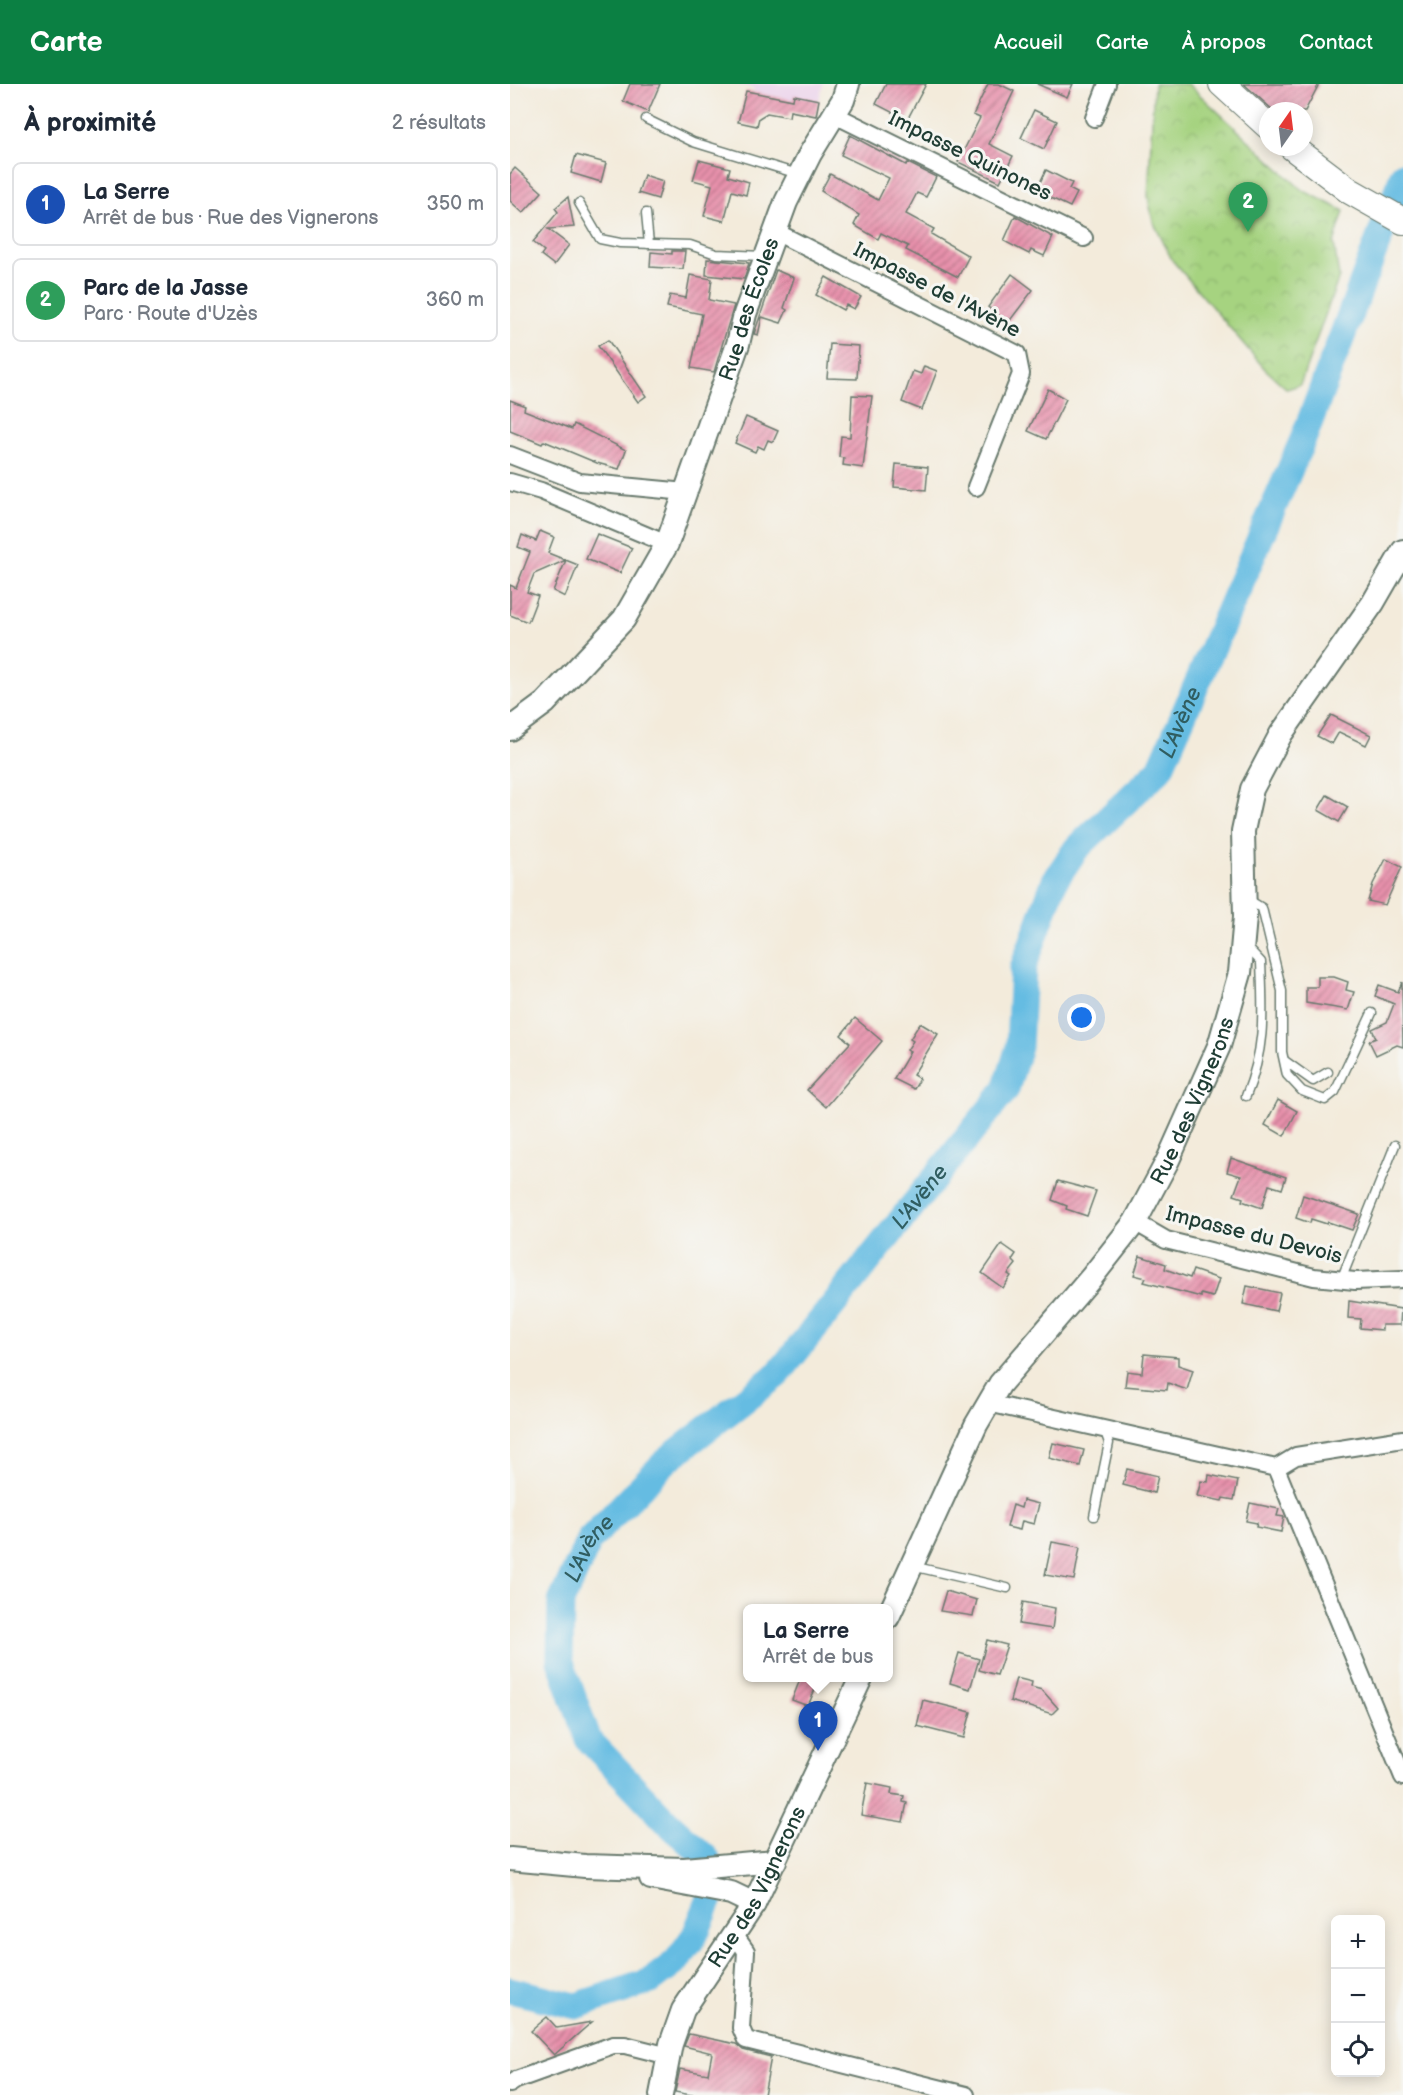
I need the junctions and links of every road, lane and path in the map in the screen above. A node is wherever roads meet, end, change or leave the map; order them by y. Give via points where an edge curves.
1 (848, 84) edge
2 (1107, 84) edge
3 (1222, 84) edge
4 (835, 115) junction
5 (1094, 118) dead end
6 (1259, 118) edge
7 (646, 119) dead end
8 (1304, 156) edge
9 (799, 174) junction
10 (579, 203) dead end
11 (646, 213) dead end
12 (1403, 221) edge
13 (776, 232) junction
14 (1084, 238) dead end
15 (649, 244) junction
16 (768, 256) junction
17 (510, 454) edge
18 (510, 482) edge
19 (976, 487) dead end
20 (686, 492) junction
21 (667, 544) junction
22 (1403, 551) edge
23 (510, 729) edge
24 (1244, 897) junction
25 (1243, 944) junction
26 (1372, 1013) dead end
27 (1285, 1061) junction
28 (1328, 1072) dead end
29 (1246, 1096) dead end
30 (1395, 1145) dead end
31 (1135, 1222) junction
32 (1403, 1278) edge
33 (1341, 1281) junction
34 (988, 1403) junction
35 (1104, 1429) junction
36 (1403, 1438) edge
37 (1276, 1468) junction
38 (1094, 1516) dead end
39 (912, 1565) junction
40 (1007, 1588) dead end
41 (893, 1606) edge
42 (859, 1682) edge
43 (1403, 1777) edge
44 (510, 1859) edge
45 (775, 1861) junction
46 (684, 1877) junction
47 (754, 1904) junction
48 (734, 1934) junction
49 (669, 2056) junction
50 (510, 2084) edge
51 (661, 2095) edge
52 (966, 2095) edge

1 - 4 street, Rue des Écoles
2 - 5 street
3 - 6 main road
4 - 9 street, Rue des Écoles
4 - 14 street, Impasse Quinones
7 - 9 lane via 693,142
8 - 12 main road via 1350,191
9 - 13 street, Rue des Écoles
10 - 15 lane via 600,239
11 - 15 lane
13 - 16 street, Rue des Écoles
13 - 19 street, Impasse de l'Avène via 1017,354 1021,374
15 - 16 lane via 690,245 716,254
16 - 20 street, Rue des Écoles
17 - 20 street via 580,482
18 - 21 street via 541,491
20 - 21 street, Rue des Écoles
21 - 23 street, Rue des Écoles via 624,619 545,703
22 - 24 street, Rue des Vignerons via 1373,603 1281,734 1252,789 1243,831
24 - 25 street, Rue des Vignerons
24 - 27 lane via 1262,908 1282,991
25 - 29 lane via 1261,962 1264,1022 1258,1066
25 - 31 street, Rue des Vignerons via 1240,973 1219,1046 1194,1107
26 - 27 lane via 1335,1092 1325,1100 1302,1091 1287,1075
27 - 28 lane via 1313,1081
30 - 33 lane
31 - 33 street, Impasse du Devois via 1166,1240
31 - 34 street, Rue des Vignerons via 1092,1278 1010,1371
32 - 33 street, Impasse du Devois
34 - 35 street
34 - 39 street, Rue des Vignerons
35 - 37 street
35 - 38 lane via 1109,1443
36 - 37 street via 1296,1456
37 - 43 street
39 - 40 lane
39 - 41 street, Rue des Vignerons
42 - 45 street, Rue des Vignerons
44 - 46 street
45 - 46 street
45 - 47 street, Rue des Vignerons
46 - 47 street
47 - 48 street, Rue des Vignerons
48 - 49 street, Rue des Vignerons via 682,2010
48 - 52 street via 746,1951 741,2028 747,2040
49 - 50 street via 613,2045
49 - 51 street, Rue des Vignerons

